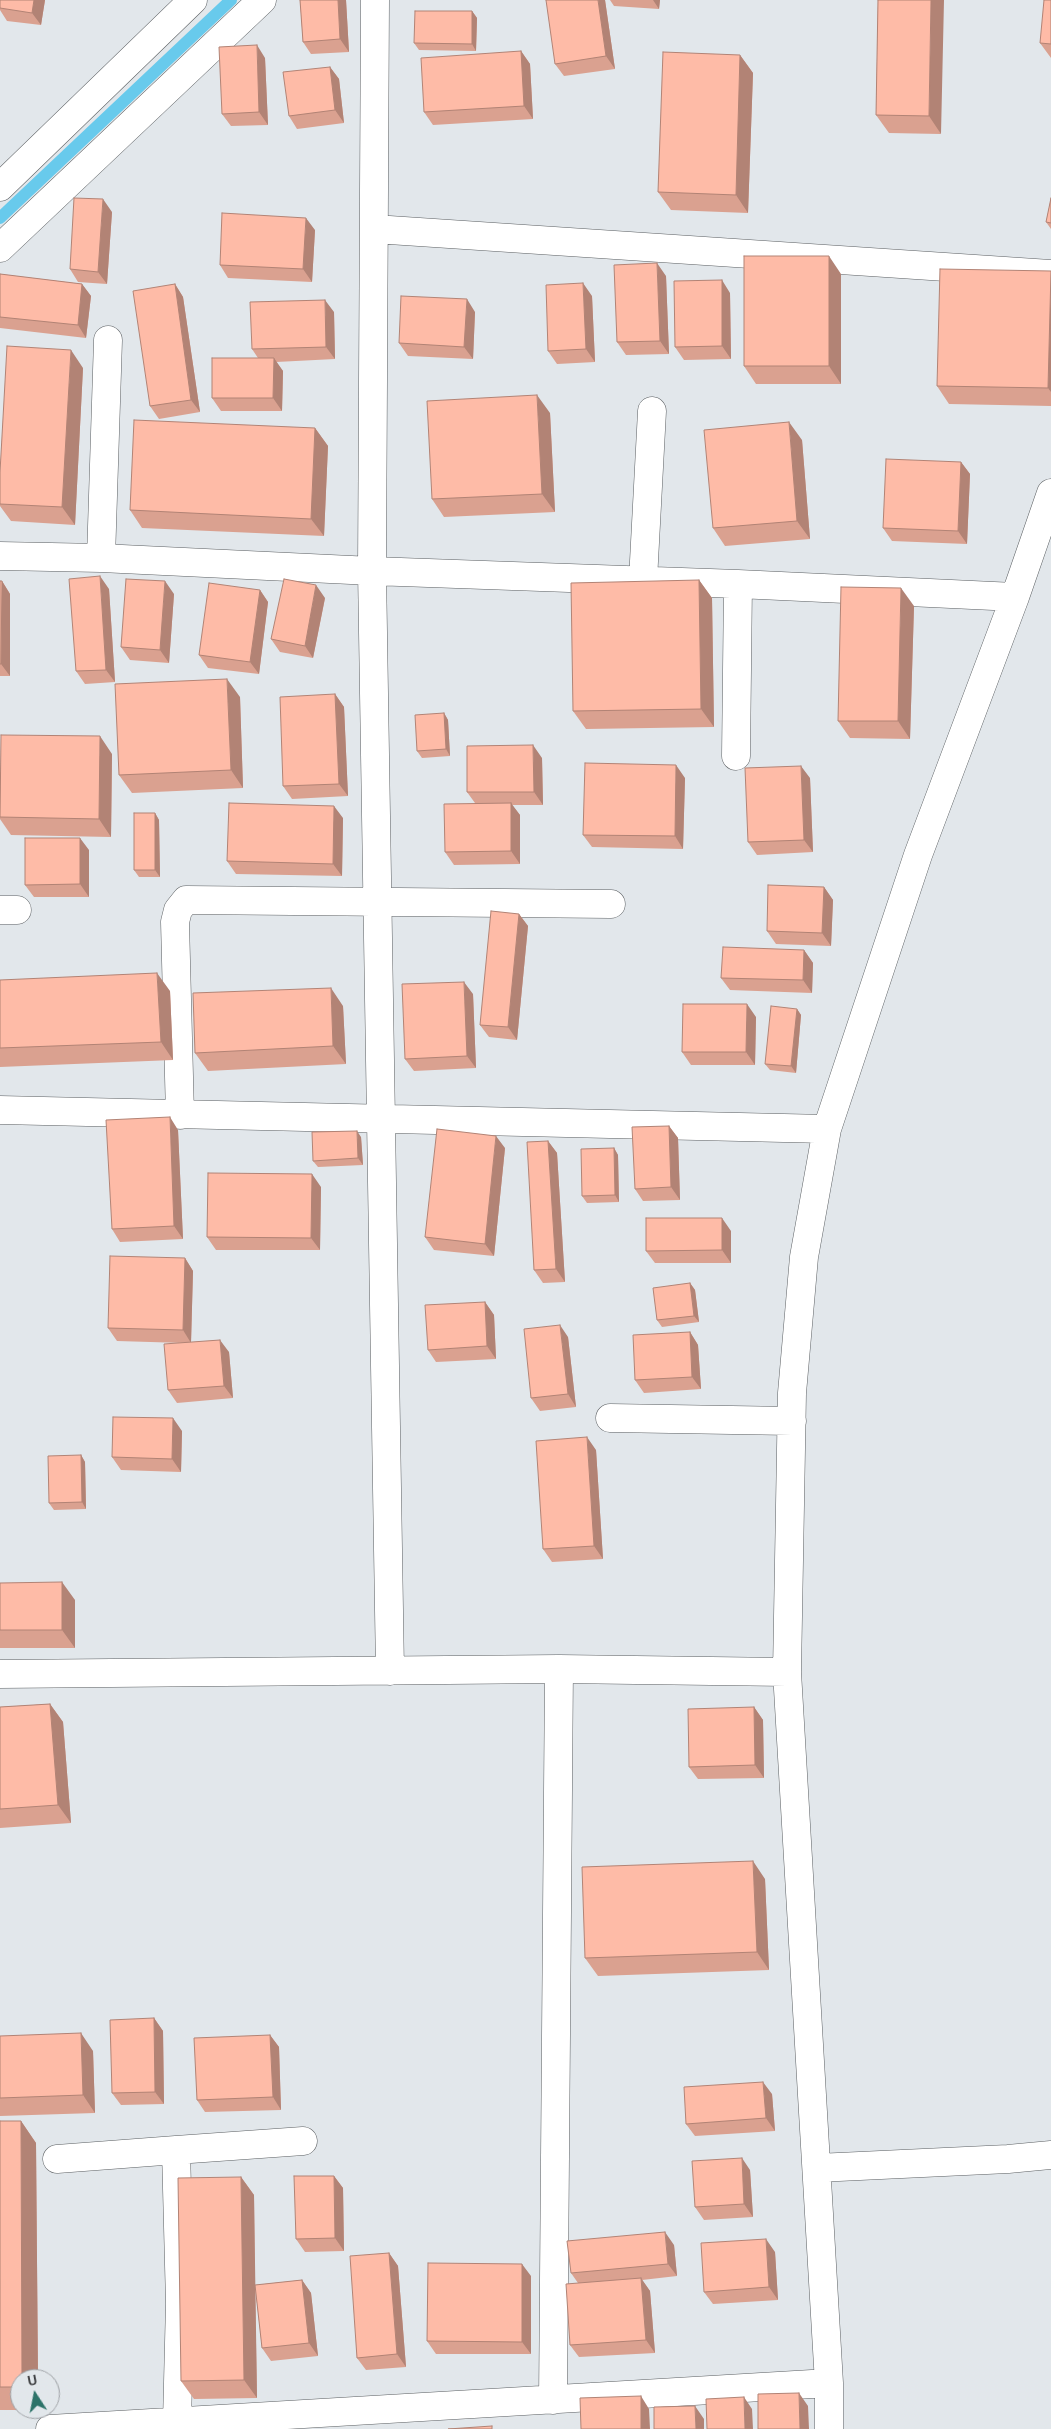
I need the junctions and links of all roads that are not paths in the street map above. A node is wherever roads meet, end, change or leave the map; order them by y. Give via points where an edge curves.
1 (193, 0) edge
2 (262, 0) edge
3 (375, 0) edge
4 (0, 187) edge
5 (374, 229) junction
6 (0, 248) edge
7 (1051, 274) edge
8 (108, 340) dead end
9 (652, 411) dead end
10 (1051, 493) edge
11 (0, 556) edge
12 (101, 558) junction
13 (372, 571) junction
14 (643, 580) junction
15 (738, 584) junction
16 (1015, 597) junction
17 (736, 756) dead end
18 (376, 904) junction
19 (611, 904) dead end
20 (0, 1110) edge
21 (180, 1115) junction
22 (379, 1119) junction
23 (827, 1129) junction
24 (610, 1418) dead end
25 (792, 1421) junction
26 (559, 1669) junction
27 (390, 1671) junction
28 (787, 1672) junction
29 (0, 1674) edge
30 (303, 2141) dead end
31 (176, 2150) junction
32 (1051, 2155) edge
33 (57, 2159) dead end
34 (817, 2168) junction
35 (830, 2383) junction
36 (553, 2400) junction
37 (177, 2422) junction
38 (50, 2429) edge
39 (829, 2429) edge

1 - 4 street
2 - 6 street
3 - 5 street
5 - 7 street
5 - 13 street
8 - 12 street
9 - 14 street
10 - 16 street
11 - 12 street
12 - 13 street
13 - 14 street
13 - 18 street
14 - 15 street
15 - 16 street
15 - 17 street
16 - 23 street via 918,855
18 - 19 street
18 - 21 street via 186,900 178,910 175,922
18 - 22 street
20 - 21 street
21 - 22 street
22 - 23 street
22 - 27 street
23 - 25 street via 804,1256
24 - 25 street
25 - 28 street
26 - 27 street
26 - 28 street
26 - 36 street
27 - 29 street
28 - 34 street
30 - 31 street
31 - 33 street
31 - 37 street via 180,2303
32 - 34 street
34 - 35 street
35 - 36 street via 583,2410
35 - 39 street
36 - 37 street
37 - 38 street

